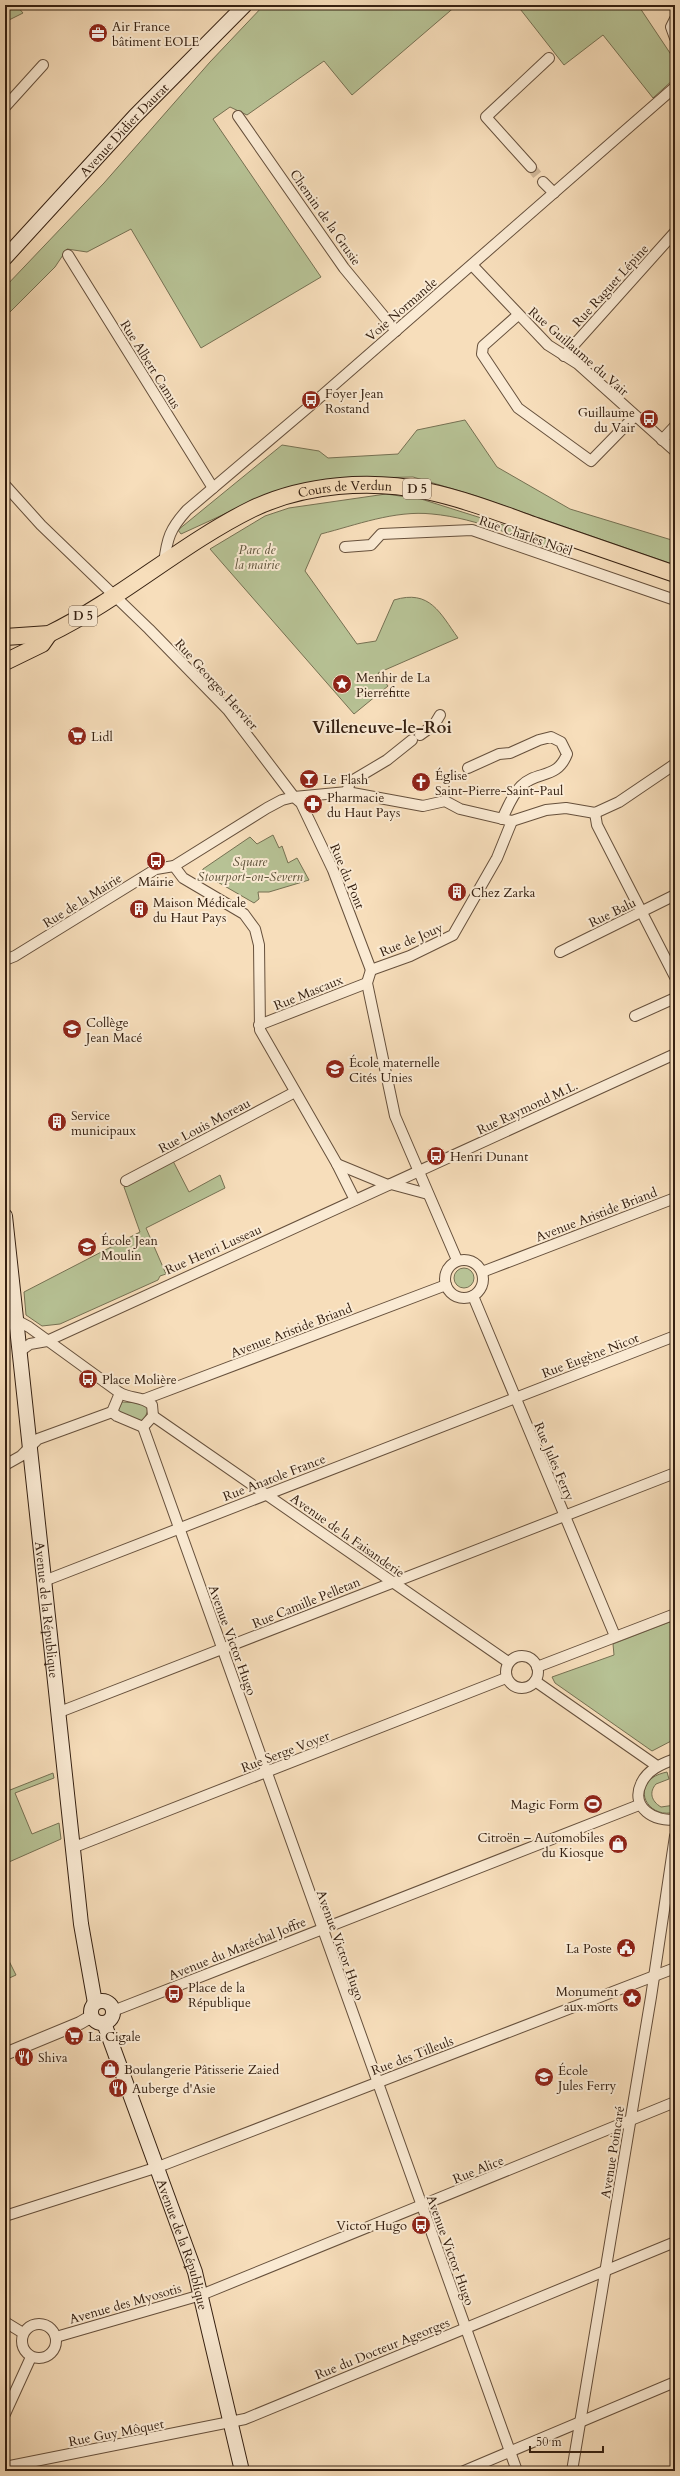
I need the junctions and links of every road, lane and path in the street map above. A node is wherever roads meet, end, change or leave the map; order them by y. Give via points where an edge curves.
1 (245, 5) edge
2 (675, 20) edge
3 (675, 38) edge
4 (549, 58) dead end
5 (43, 65) dead end
6 (675, 87) edge
7 (5, 107) edge
8 (238, 116) dead end
9 (530, 167) tunnel mouth
10 (543, 182) tunnel mouth
11 (554, 193) junction
12 (675, 232) edge
13 (68, 255) dead end
14 (5, 258) edge
15 (472, 265) junction
16 (518, 315) junction
17 (396, 331) junction
18 (564, 356) junction
19 (635, 416) junction
20 (675, 426) edge
21 (662, 440) junction
22 (675, 451) edge
23 (5, 485) edge
24 (213, 488) junction
25 (345, 547) dead end
26 (164, 563) junction
27 (675, 574) edge
28 (114, 595) junction
29 (675, 600) edge
30 (50, 634) junction
31 (5, 637) edge
32 (5, 662) edge
33 (440, 715) dead end
34 (674, 766) edge
35 (468, 768) dead end
36 (347, 792) junction
37 (294, 797) junction
38 (595, 813) junction
39 (507, 820) junction
40 (174, 866) junction
41 (675, 895) edge
42 (643, 912) junction
43 (560, 952) dead end
44 (5, 960) edge
45 (371, 970) junction
46 (675, 977) edge
47 (367, 983) junction
48 (675, 998) edge
49 (635, 1016) dead end
50 (259, 1025) junction
51 (675, 1054) edge
52 (295, 1092) junction
53 (337, 1164) junction
54 (418, 1171) junction
55 (126, 1181) dead end
56 (389, 1184) junction
57 (428, 1194) junction
58 (675, 1198) edge
59 (355, 1200) junction
60 (5, 1216) edge
61 (457, 1260) junction
62 (482, 1272) junction
63 (446, 1285) junction
64 (473, 1296) junction
65 (16, 1320) junction
66 (675, 1336) edge
67 (47, 1341) junction
68 (19, 1352) junction
69 (120, 1393) junction
70 (145, 1398) junction
71 (515, 1398) junction
72 (112, 1412) junction
73 (153, 1416) junction
74 (143, 1428) junction
75 (30, 1447) junction
76 (5, 1465) edge
77 (675, 1473) edge
78 (266, 1494) junction
79 (564, 1517) junction
80 (179, 1527) junction
81 (44, 1581) junction
82 (393, 1582) junction
83 (675, 1614) edge
84 (615, 1636) junction
85 (222, 1650) junction
86 (508, 1662) junction
87 (537, 1667) junction
88 (506, 1678) junction
89 (535, 1681) junction
90 (57, 1713) junction
91 (675, 1759) edge
92 (657, 1766) junction
93 (267, 1772) junction
94 (639, 1804) junction
95 (675, 1819) edge
96 (675, 1836) edge
97 (72, 1848) junction
98 (322, 1929) junction
99 (675, 1968) edge
100 (654, 1975) junction
101 (93, 2009) junction
102 (113, 2011) junction
103 (104, 2023) junction
104 (5, 2054) edge
105 (377, 2082) junction
106 (675, 2102) edge
107 (630, 2121) junction
108 (158, 2167) junction
109 (421, 2206) junction
110 (5, 2216) edge
111 (675, 2242) edge
112 (605, 2271) junction
113 (201, 2295) junction
114 (5, 2322) edge
115 (465, 2328) junction
116 (23, 2332) junction
117 (56, 2337) junction
118 (31, 2357) junction
119 (675, 2382) edge
120 (5, 2414) edge
121 (232, 2422) junction
122 (580, 2422) junction
123 (510, 2452) junction
124 (5, 2467) edge
125 (242, 2471) edge
126 (464, 2471) edge
127 (517, 2471) edge
128 (572, 2471) edge

1 - 14 main road, Avenue Didier Daurat via 135,116
2 - 3 street via 671,27
4 - 9 street via 486,117
5 - 7 street
6 - 11 street, Voie Normande
8 - 17 street, Chemin de la Grusie via 344,268
10 - 11 street
11 - 15 street, Voie Normande
12 - 18 street, Rue Raguet Lépine
13 - 24 street, Rue Albert Camus
15 - 16 street, Rue Guillaume du Vair
15 - 17 street, Voie Normande
16 - 18 street, Rue Guillaume du Vair via 548,345
16 - 19 street via 483,346 482,354 518,408 591,461
17 - 24 street, Voie Normande
18 - 19 street, Rue Guillaume du Vair via 578,364
19 - 21 street, Rue Guillaume du Vair
20 - 21 street
21 - 22 street, Rue Guillaume du Vair
23 - 28 street, Rue Georges Hervier via 41,525
24 - 26 street, Voie Normande via 187,510 172,528 166,542
25 - 29 street, Rue Charles Noël via 371,544 380,534 472,530
26 - 27 main road, Cours de Verdun / D 5 via 212,530 254,508 308,491 377,485 425,490 463,500
26 - 28 main road, D 5
28 - 30 main road, D 5 via 86,615
28 - 37 street, Rue Georges Hervier via 228,710
30 - 31 main road, D 5
30 - 32 main road, D 5 via 42,644
33 - 36 street via 434,725 387,760 350,782
34 - 38 street via 619,802
35 - 39 street, Rue de Jouy via 539,740 551,737 562,742 567,754 564,763 553,772 528,781 520,787
36 - 37 street
36 - 39 street via 423,806 445,801 460,810
37 - 40 street via 261,811
37 - 45 street, Rue du Pont via 301,803 333,870
38 - 39 street via 566,808 546,810
38 - 42 street via 597,825
39 - 45 street, Rue de Jouy via 498,858 453,935 410,956
40 - 44 street, Rue de la Mairie via 156,869
40 - 50 street via 183,878 244,914 255,929 259,945
41 - 42 street, Rue Balu
42 - 43 street, Rue Balu
42 - 46 street
45 - 47 street
47 - 50 street, Rue Mascaux
47 - 54 street via 395,1116
48 - 49 street
50 - 52 street
51 - 54 street, Rue Raymond M.L.
52 - 53 street
52 - 55 street, Rue Louis Moreau
53 - 56 street
53 - 59 street
54 - 56 street, Rue Raymond M.L.
54 - 57 street
56 - 57 street
56 - 59 street, Rue Henri Lusseau
57 - 61 street
58 - 62 street, Avenue Aristide Briand
59 - 67 street, Rue Henri Lusseau
60 - 65 main road, Avenue de la République
61 - 62 street via 475,1262
61 - 63 street via 446,1273
62 - 64 street via 483,1283
63 - 64 street via 457,1296
63 - 70 street, Avenue Aristide Briand
64 - 71 street, Rue Jules Ferry
65 - 67 street via 30,1327
65 - 68 main road, Avenue de la République
66 - 71 street, Rue Eugène Nicot
67 - 68 street via 30,1344
67 - 69 street
68 - 75 main road, Avenue de la République
69 - 70 street via 128,1397
69 - 72 street
70 - 73 street via 152,1405
71 - 78 street, Rue Anatole France
71 - 79 street, Rue Jules Ferry
72 - 74 street
72 - 75 street via 42,1437
73 - 74 street
73 - 78 street, Avenue de la Faisanderie
74 - 80 street, Avenue Victor Hugo
75 - 76 street via 21,1456
75 - 81 main road, Avenue de la République
77 - 79 street, Rue Camille Pelletan
78 - 80 street, Rue Anatole France
78 - 82 street, Avenue de la Faisanderie
79 - 82 street, Rue Camille Pelletan
79 - 84 street, Rue Jules Ferry
80 - 81 street, Rue Anatole France
80 - 85 street, Avenue Victor Hugo
81 - 90 main road, Avenue de la République
82 - 85 street, Rue Camille Pelletan
82 - 86 street, Avenue de la Faisanderie
83 - 84 street
84 - 87 street
85 - 90 street, Rue Camille Pelletan
85 - 93 street, Avenue Victor Hugo
86 - 87 street via 515,1656 524,1655 532,1659
86 - 88 street
87 - 89 street
88 - 89 street via 512,1685 520,1688 529,1687
88 - 93 street, Rue Serge Voyer
89 - 92 street
90 - 97 main road, Avenue de la République
91 - 92 street
92 - 94 street via 640,1784
93 - 97 street, Rue Serge Voyer
93 - 98 street, Avenue Victor Hugo
94 - 95 street via 656,1818 667,1821
94 - 98 street, Avenue du Maréchal Joffre
96 - 100 street, Avenue Poincaré
97 - 101 main road, Avenue de la République
98 - 102 street, Avenue du Maréchal Joffre
98 - 105 street, Avenue Victor Hugo
99 - 100 street, Rue des Tilleuls
100 - 105 street, Rue des Tilleuls
100 - 107 street, Avenue Poincaré
101 - 102 main road via 107,2002
101 - 103 main road via 99,2023
101 - 104 street via 76,2025
102 - 103 main road via 110,2019
103 - 108 main road, Avenue de la République
105 - 108 street, Rue des Tilleuls
105 - 109 street, Avenue Victor Hugo
106 - 107 street, Rue Alice
107 - 109 street, Rue Alice
107 - 112 street, Avenue Poincaré
108 - 110 street, Rue des Tilleuls
108 - 113 main road, Avenue de la République
109 - 113 street, Rue Alice
109 - 115 street, Avenue Victor Hugo
111 - 112 street, Rue du Docteur Ageorges
112 - 115 street, Rue du Docteur Ageorges
112 - 122 street, Avenue Poincaré
113 - 117 street, Avenue des Myosotis
113 - 121 main road, Avenue de la République
114 - 116 street
115 - 121 street, Rue du Docteur Ageorges
115 - 123 street, Avenue Victor Hugo
116 - 117 street via 40,2323 52,2329
116 - 118 street via 22,2346
117 - 118 street via 51,2354 44,2358
118 - 120 street
119 - 122 street
121 - 124 street, Rue Guy Môquet
121 - 125 main road, Avenue de la République
122 - 123 street
122 - 128 street, Avenue Poincaré
123 - 126 street
123 - 127 street, Avenue Victor Hugo

